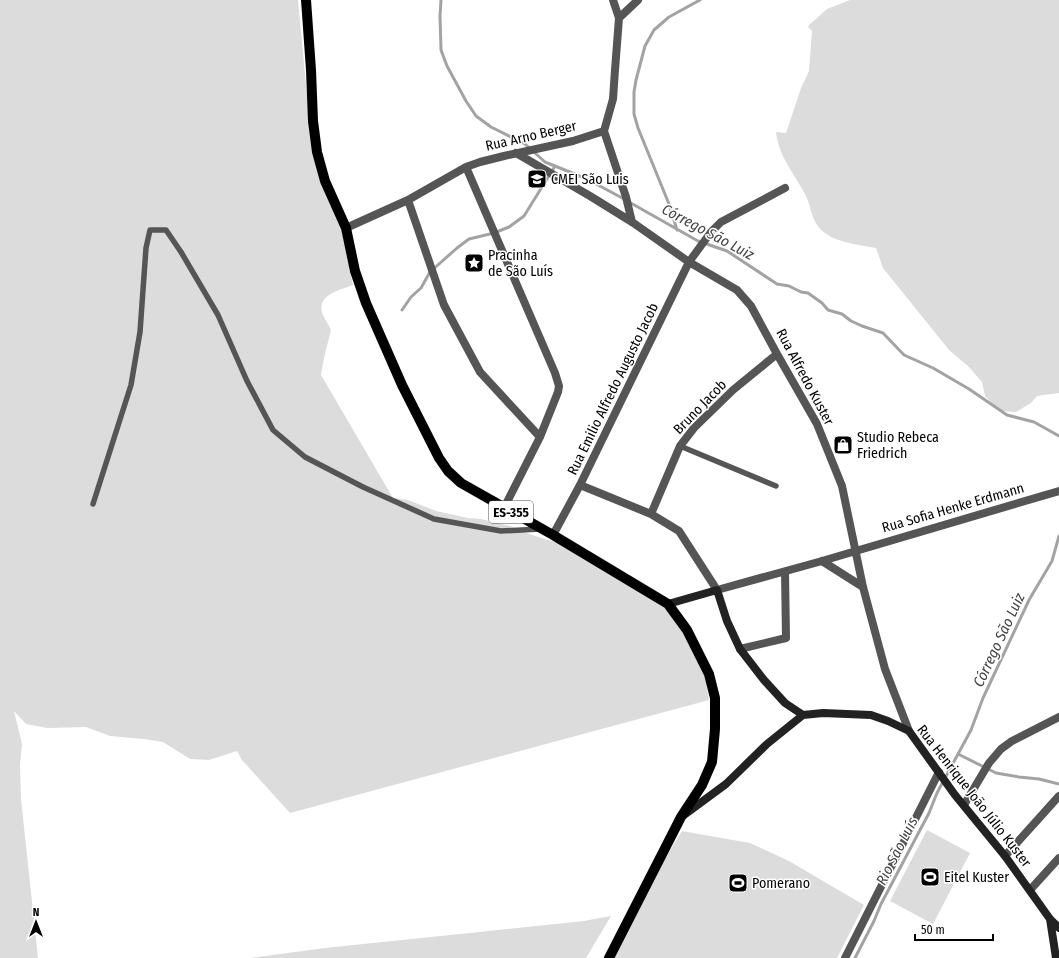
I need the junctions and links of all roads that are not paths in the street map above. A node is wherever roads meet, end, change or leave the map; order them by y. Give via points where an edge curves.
1 (306, 0) edge
2 (614, 0) edge
3 (638, 0) edge
4 (619, 18) junction
5 (604, 130) junction
6 (516, 153) junction
7 (466, 168) junction
8 (785, 188) dead end
9 (408, 200) junction
10 (632, 222) junction
11 (346, 228) junction
12 (689, 262) junction
13 (777, 354) junction
14 (540, 437) junction
15 (680, 446) junction
16 (580, 485) junction
17 (776, 486) dead end
18 (1059, 491) edge
19 (92, 504) dead end
20 (504, 508) junction
21 (651, 514) junction
22 (542, 529) junction
23 (553, 535) junction
24 (855, 551) junction
25 (822, 561) junction
26 (785, 572) junction
27 (863, 587) junction
28 (717, 590) junction
29 (668, 604) junction
30 (740, 649) junction
31 (803, 715) junction
32 (1059, 717) edge
33 (909, 731) junction
34 (940, 773) junction
35 (1059, 796) edge
36 (964, 805) junction
37 (681, 817) junction
38 (1006, 856) junction
39 (1059, 858) edge
40 (1030, 890) junction
41 (1050, 919) junction
42 (1059, 928) edge
43 (609, 958) edge
44 (845, 958) edge
45 (1056, 958) edge

1 - 11 main road, ES-355 via 317,152 325,181
2 - 4 street
3 - 4 street
4 - 5 street via 613,99
5 - 6 street, Rua Arno Berger via 573,141
5 - 10 street
6 - 7 street, Rua Arno Berger
6 - 10 street, Rua Alfredo Kuster
7 - 9 street, Rua Arno Berger
7 - 14 street via 558,380 558,392
8 - 12 street, Rua Emilio Alfredo Augusto Jacob via 727,219 711,232
9 - 11 street, Rua Arno Berger
9 - 14 street via 444,304 480,372
10 - 12 street, Rua Alfredo Kuster
11 - 20 main road, ES-355 via 355,271 366,303 402,385 439,458 448,471 461,482
12 - 13 street, Rua Alfredo Kuster via 746,298
12 - 16 street, Rua Emilio Alfredo Augusto Jacob
13 - 15 street, Bruno Jacob via 733,390 694,428
13 - 24 street, Rua Alfredo Kuster via 817,424 842,486
14 - 20 street
15 - 17 lane
15 - 21 street, Bruno Jacob
16 - 21 street
16 - 23 street, Rua Emilio Alfredo Augusto Jacob
18 - 24 street, Rua Sofia Henke Erdmann
19 - 22 lane via 131,384 140,332 146,248 150,230 166,230 218,315 246,381 273,430 305,457 434,519 501,532
20 - 22 main road, ES-355
21 - 28 street via 679,531
22 - 23 main road, ES-355
23 - 29 main road, ES-355
24 - 25 street, Rua Sofia Henke Erdmann
24 - 27 street, Rua Alfredo Kuster
25 - 26 street, Rua Sofia Henke Erdmann
25 - 27 street
26 - 28 street, Rua Sofia Henke Erdmann
26 - 30 street via 786,638
27 - 33 street, Rua Alfredo Kuster via 886,669
28 - 29 street
28 - 30 street
29 - 37 main road, ES-355 via 694,643 709,674 715,698 712,762 702,785
30 - 31 street via 785,703
31 - 33 street, Rua Henrique João Júlio Kuster via 871,715
31 - 37 street via 767,744 726,784
32 - 36 street via 1012,740 1001,749 989,763
33 - 34 street, Rua Henrique João Júlio Kuster
34 - 36 street, Rua Henrique João Júlio Kuster
34 - 44 street
35 - 38 street
36 - 38 street, Rua Henrique João Júlio Kuster
37 - 43 main road, ES-355
38 - 40 street, Rua Henrique João Júlio Kuster
39 - 40 street
40 - 41 street, Rua Henrique João Júlio Kuster
41 - 42 street, Rua Henrique João Júlio Kuster
41 - 45 street, Rua Henrique João Júlio Kuster

